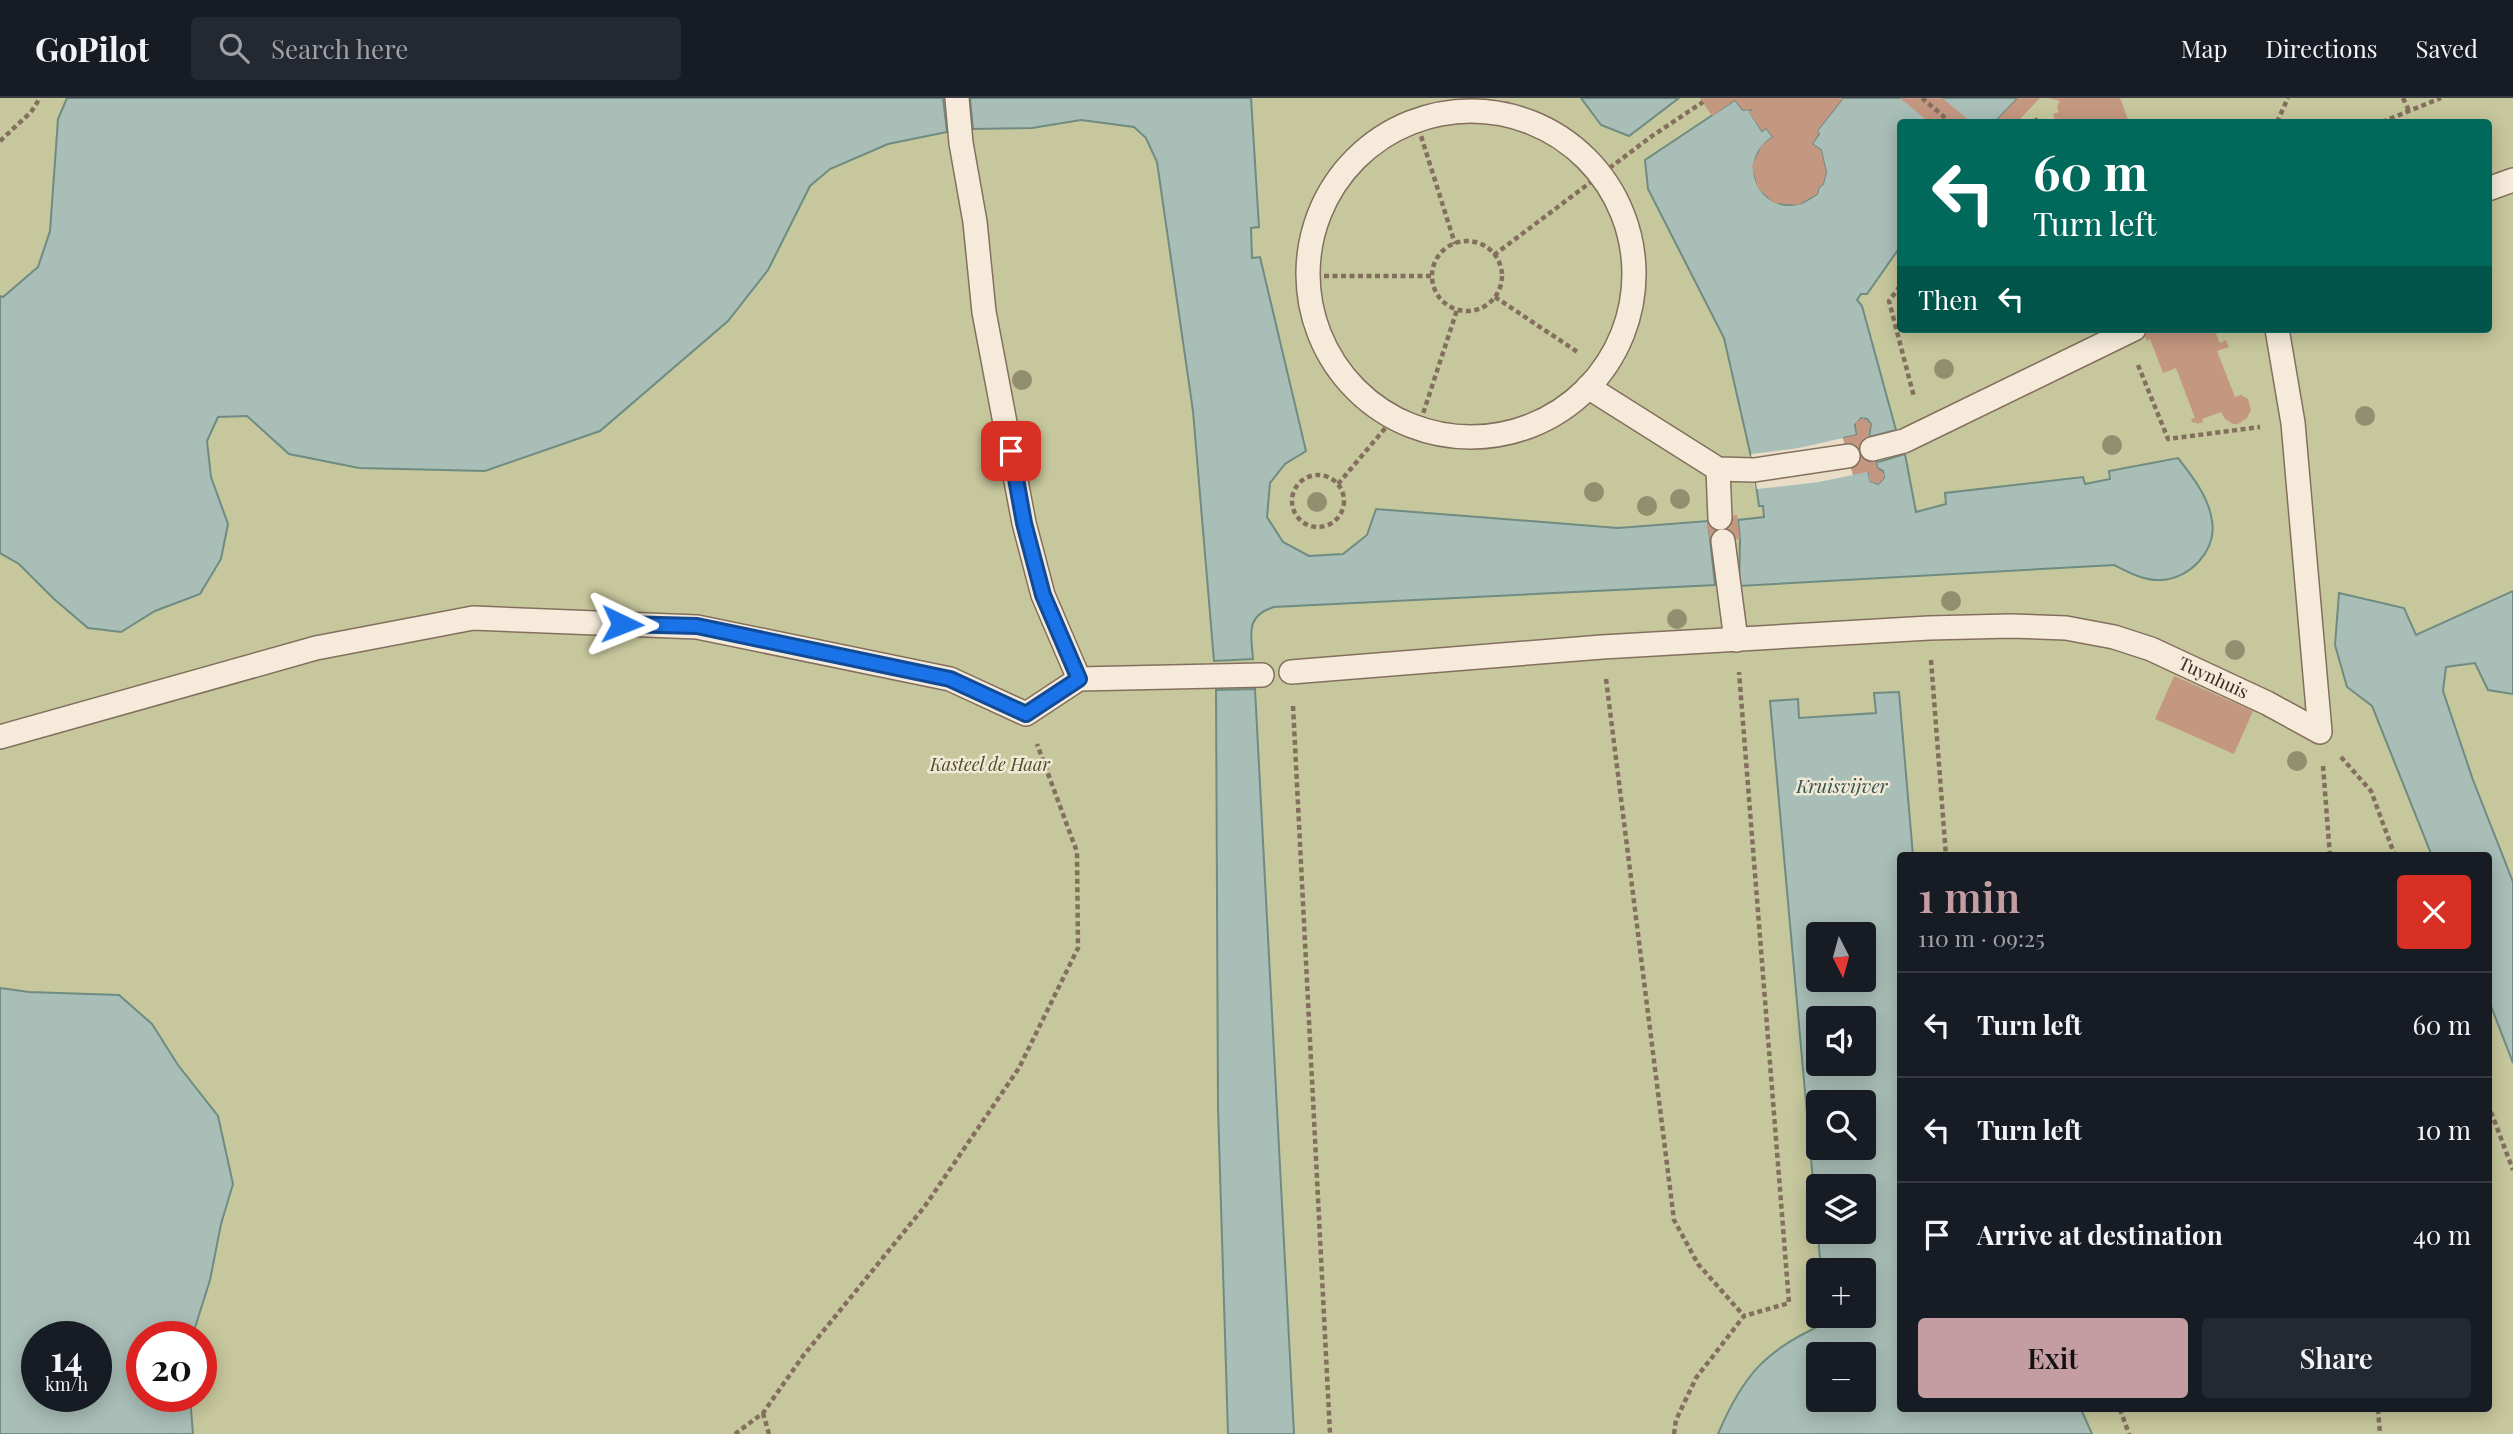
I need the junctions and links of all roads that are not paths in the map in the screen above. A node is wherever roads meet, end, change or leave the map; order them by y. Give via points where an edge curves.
1 (957, 98) edge
2 (1507, 106) edge
3 (2513, 180) edge
4 (2492, 188) edge
5 (2126, 333) edge
6 (2278, 333) edge
7 (1588, 387) junction
8 (1872, 449) dead end
9 (1848, 456) dead end
10 (1717, 469) junction
11 (1720, 518) dead end
12 (1723, 541) dead end
13 (1736, 640) junction
14 (1291, 672) road end
15 (1262, 675) dead end
16 (1079, 679) junction
17 (0, 737) edge

1 - 16 lane via 984,312 1024,523 1043,595
2 - 7 lane via 1575,149 1601,174 1626,222 1635,272 1627,323 1604,370
2 - 7 lane via 1416,120 1371,144 1336,181 1314,226 1307,276 1317,331 1345,380 1393,419 1418,429 1460,437 1507,434 1551,417
3 - 4 lane
5 - 8 lane via 1913,436
6 - 13 lane, Tuynhuis via 2292,422 2320,732 2159,652 2066,628 1929,628
7 - 10 lane
9 - 10 lane via 1754,470
10 - 11 lane
12 - 13 lane
13 - 14 lane, Tuynhuis
15 - 16 lane
16 - 17 lane via 1026,714 950,679 697,626 473,618 316,648

